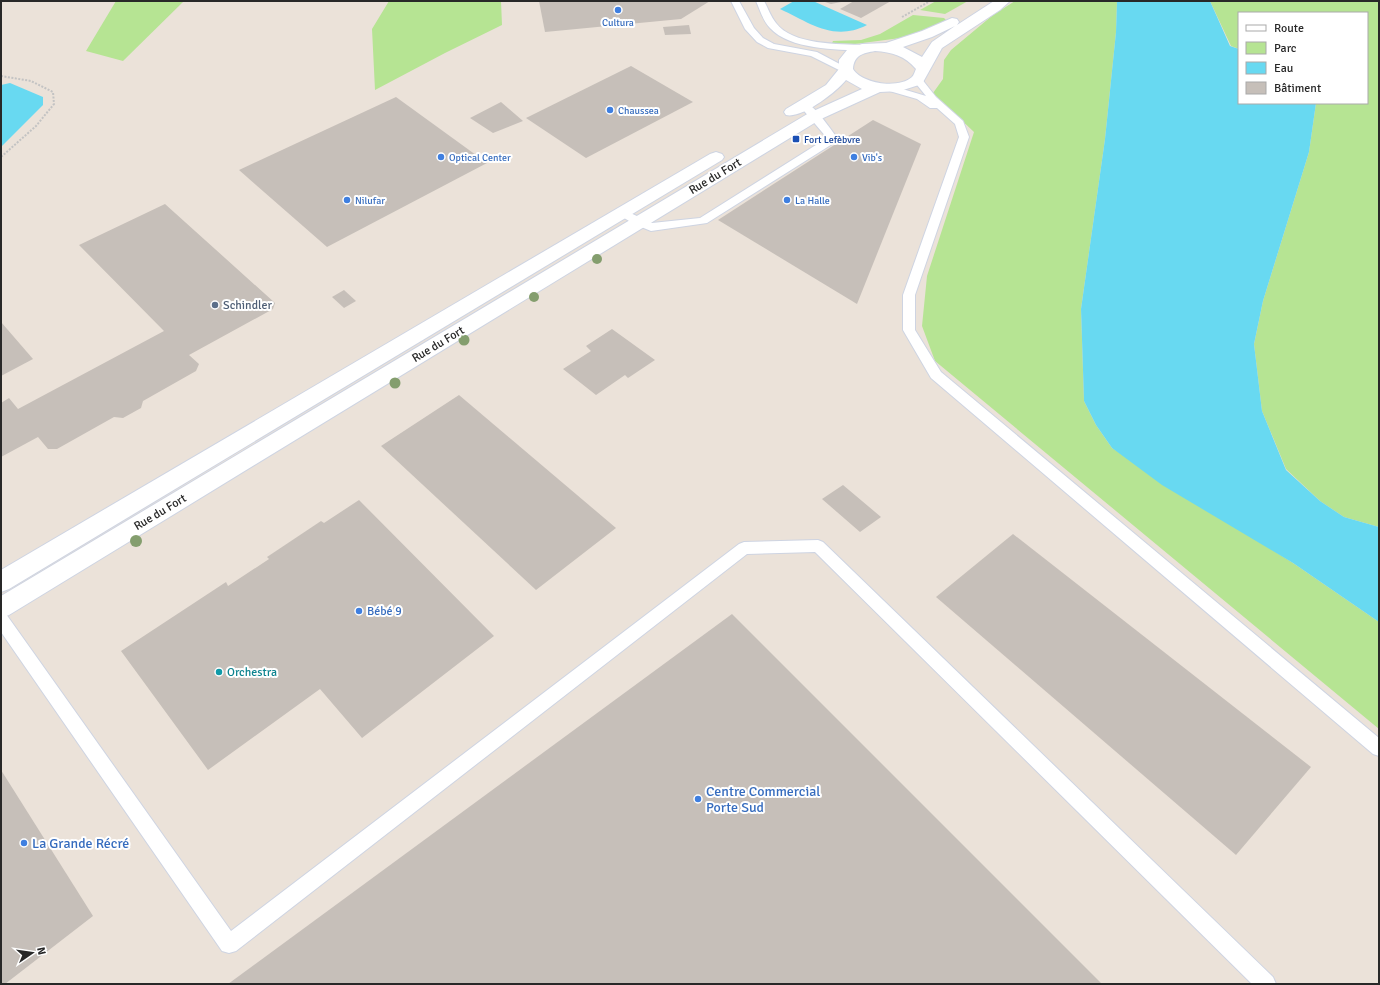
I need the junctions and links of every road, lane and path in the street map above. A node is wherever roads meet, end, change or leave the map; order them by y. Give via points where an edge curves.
1 (735, 1) edge
2 (760, 1) edge
3 (987, 1) edge
4 (1003, 1) edge
5 (889, 47) junction
6 (864, 48) junction
7 (846, 70) junction
8 (921, 73) junction
9 (1, 76) edge
10 (884, 88) junction
11 (809, 110) junction
12 (951, 117) junction
13 (1, 156) edge
14 (630, 218) junction
15 (1, 582) edge
16 (1, 608) edge
17 (1, 619) edge
18 (1379, 748) edge
19 (1266, 984) edge

1 - 7 lane via 748,25 760,40 771,46 814,54
2 - 6 lane via 773,26 790,38 822,45
3 - 5 main road, Rue du Fort via 927,34
4 - 8 main road via 936,46
5 - 6 main road, Rue du Fort
5 - 8 main road, Rue du Fort via 912,54 919,60
6 - 7 main road, Rue du Fort via 848,57
7 - 10 main road, Rue du Fort via 858,81
7 - 11 main road, Rue du Fort
8 - 10 main road, Rue du Fort via 910,85
8 - 12 lane via 933,99
9 - 13 path via 31,81 53,92 54,104 36,126
10 - 11 main road, Rue du Fort
10 - 12 lane via 920,97
11 - 14 main road, Rue du Fort
11 - 14 lane via 833,139 703,221 651,227
12 - 18 lane via 961,127 964,137 908,295 909,330 936,375
14 - 15 main road, Rue du Fort
14 - 16 main road, Rue du Fort
17 - 19 lane via 230,944 744,548 818,546

